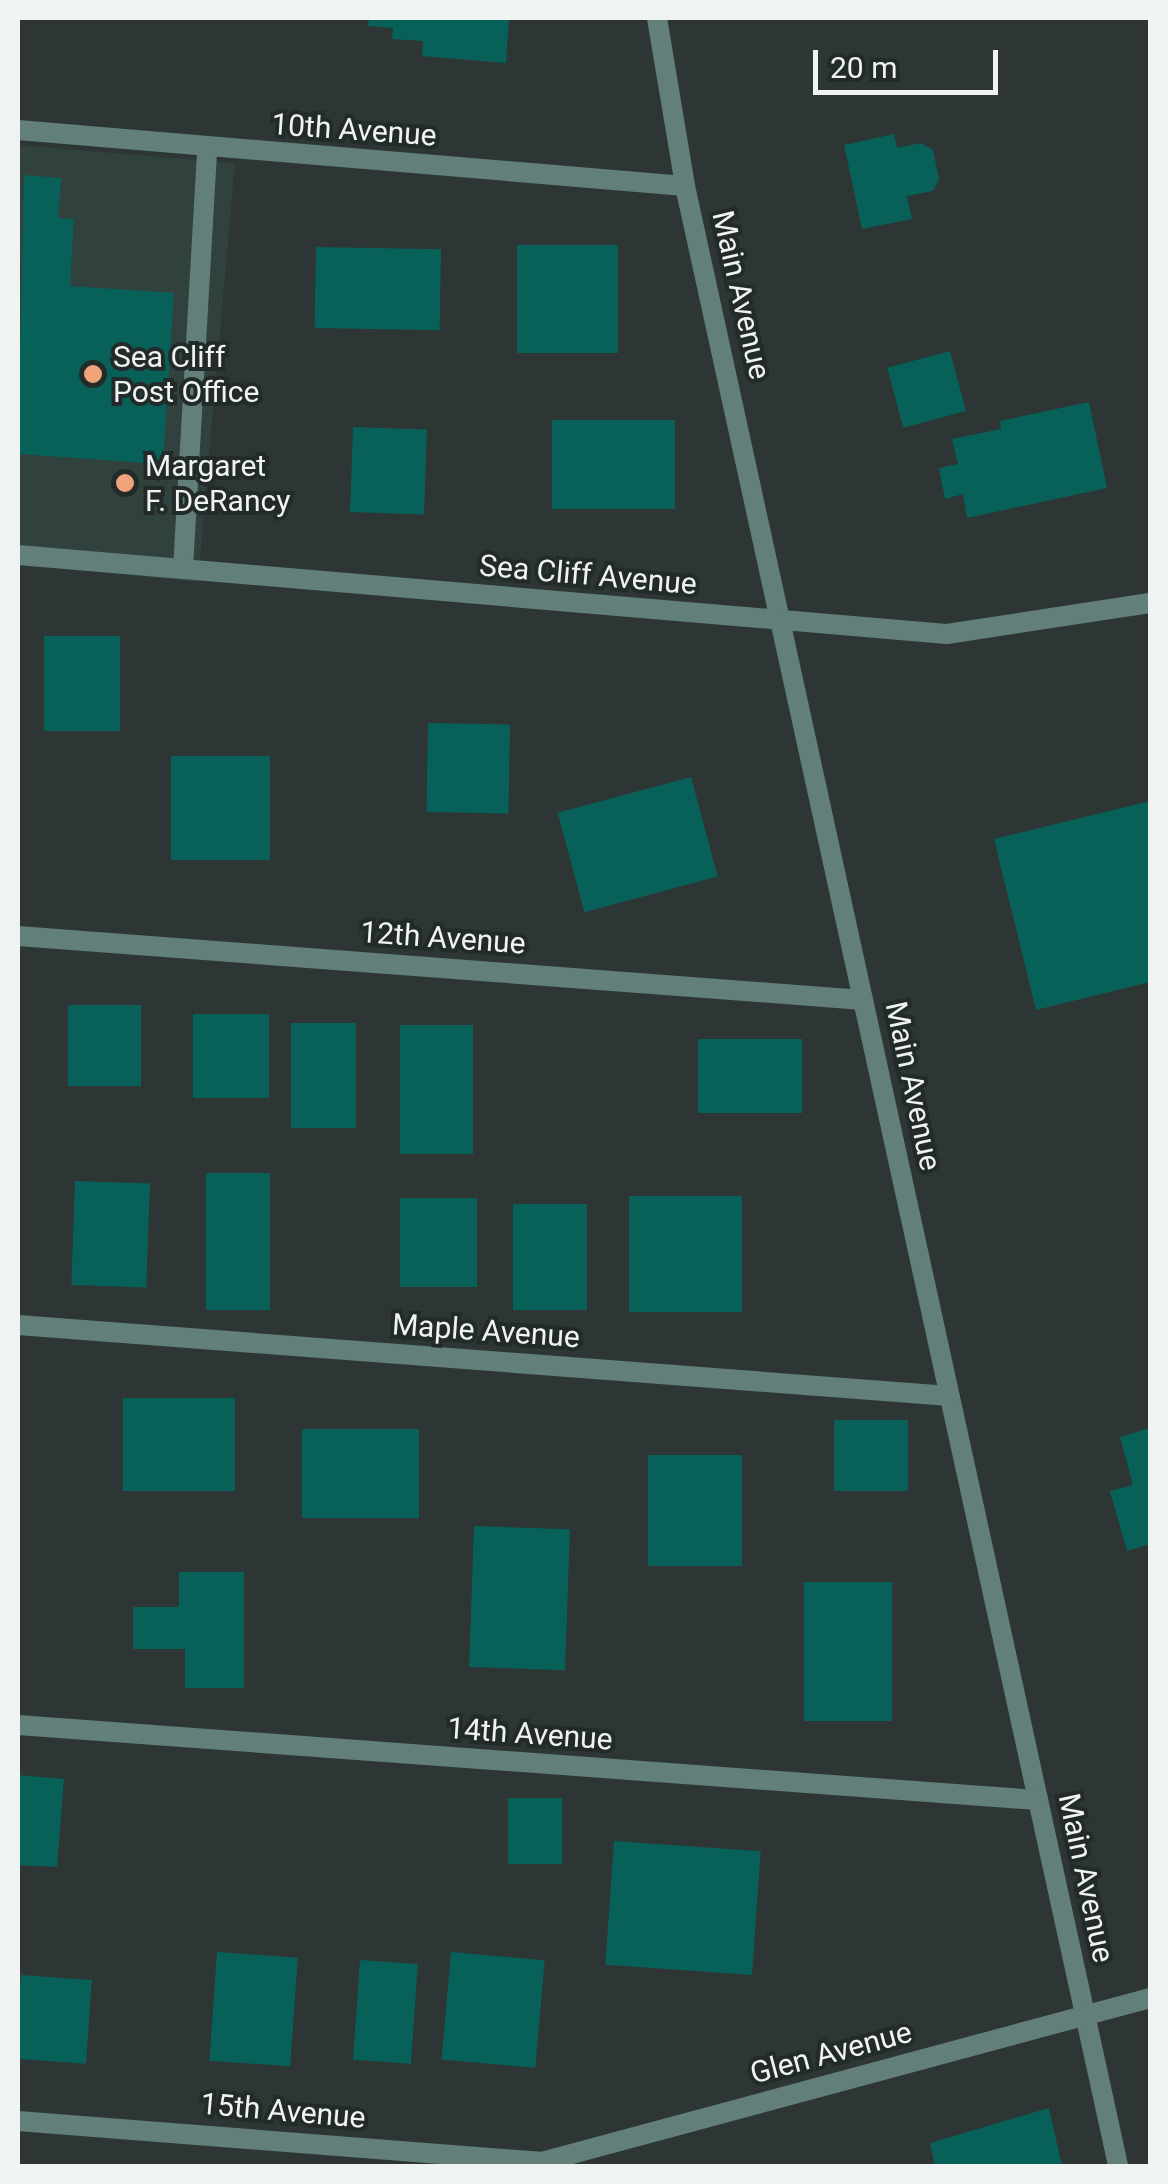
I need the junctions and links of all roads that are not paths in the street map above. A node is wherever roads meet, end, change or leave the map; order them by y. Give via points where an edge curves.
1 (657, 18) edge
2 (18, 130) edge
3 (207, 149) junction
4 (685, 186) junction
5 (18, 555) edge
6 (183, 569) junction
7 (1150, 603) edge
8 (785, 624) junction
9 (18, 936) edge
10 (863, 1000) junction
11 (18, 1326) edge
12 (949, 1396) junction
13 (18, 1725) edge
14 (1038, 1800) junction
15 (1150, 1998) edge
16 (1085, 2016) junction
17 (18, 2120) edge
18 (535, 2164) edge
19 (1118, 2166) edge

1 - 4 street, Main Avenue
2 - 3 street, 10th Avenue
3 - 4 street, 10th Avenue
3 - 6 street
4 - 8 street, Main Avenue
5 - 6 street, Sea Cliff Avenue
6 - 8 street, Sea Cliff Avenue
7 - 8 street, Sea Cliff Avenue via 947,634
8 - 10 street, Main Avenue
9 - 10 street, 12th Avenue
10 - 12 street, Main Avenue
11 - 12 street, Maple Avenue
12 - 14 street, Main Avenue
13 - 14 street, 14th Avenue
14 - 16 street, Main Avenue
15 - 16 street, Glen Avenue
16 - 18 street, Glen Avenue
16 - 19 street, Main Avenue
17 - 18 street, 15th Avenue

